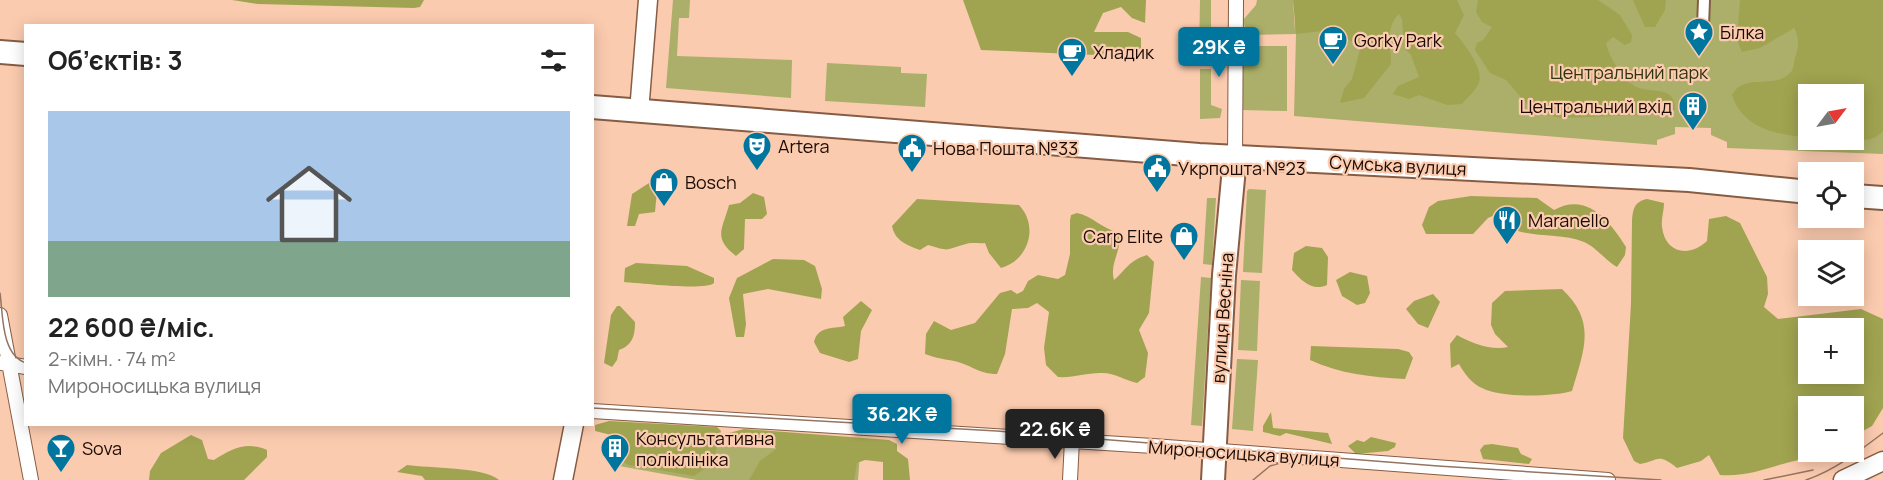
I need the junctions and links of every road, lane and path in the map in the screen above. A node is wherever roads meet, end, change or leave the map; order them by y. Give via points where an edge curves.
1 (648, 0) edge
2 (1236, 0) edge
3 (1704, 0) edge
4 (1703, 26) dead end
5 (0, 52) edge
6 (24, 54) edge
7 (594, 107) edge
8 (639, 112) junction
9 (1235, 157) junction
10 (1798, 191) edge
11 (1864, 197) edge
12 (1883, 198) edge
13 (0, 315) edge
14 (5, 363) edge
15 (24, 367) edge
16 (594, 411) edge
17 (574, 426) edge
18 (1072, 441) junction
19 (1213, 450) junction
20 (1883, 461) edge
21 (31, 480) edge
22 (563, 480) edge
23 (1070, 480) edge
24 (1213, 480) edge
25 (1608, 480) edge
26 (1843, 480) edge

1 - 8 street
2 - 9 street
3 - 4 street
5 - 6 main road
7 - 8 main road, Сумська вулиця
8 - 9 main road, Сумська вулиця
9 - 10 main road, Сумська вулиця via 1689,180
9 - 19 main road, вулиця Весніна
11 - 12 main road
13 - 14 street
14 - 15 street
14 - 21 street
16 - 18 street, Мироносицька вулиця
17 - 22 street
18 - 19 street, Мироносицька вулиця
18 - 23 street
19 - 24 main road, вулиця Весніна
19 - 25 street, Мироносицька вулиця
20 - 26 street

